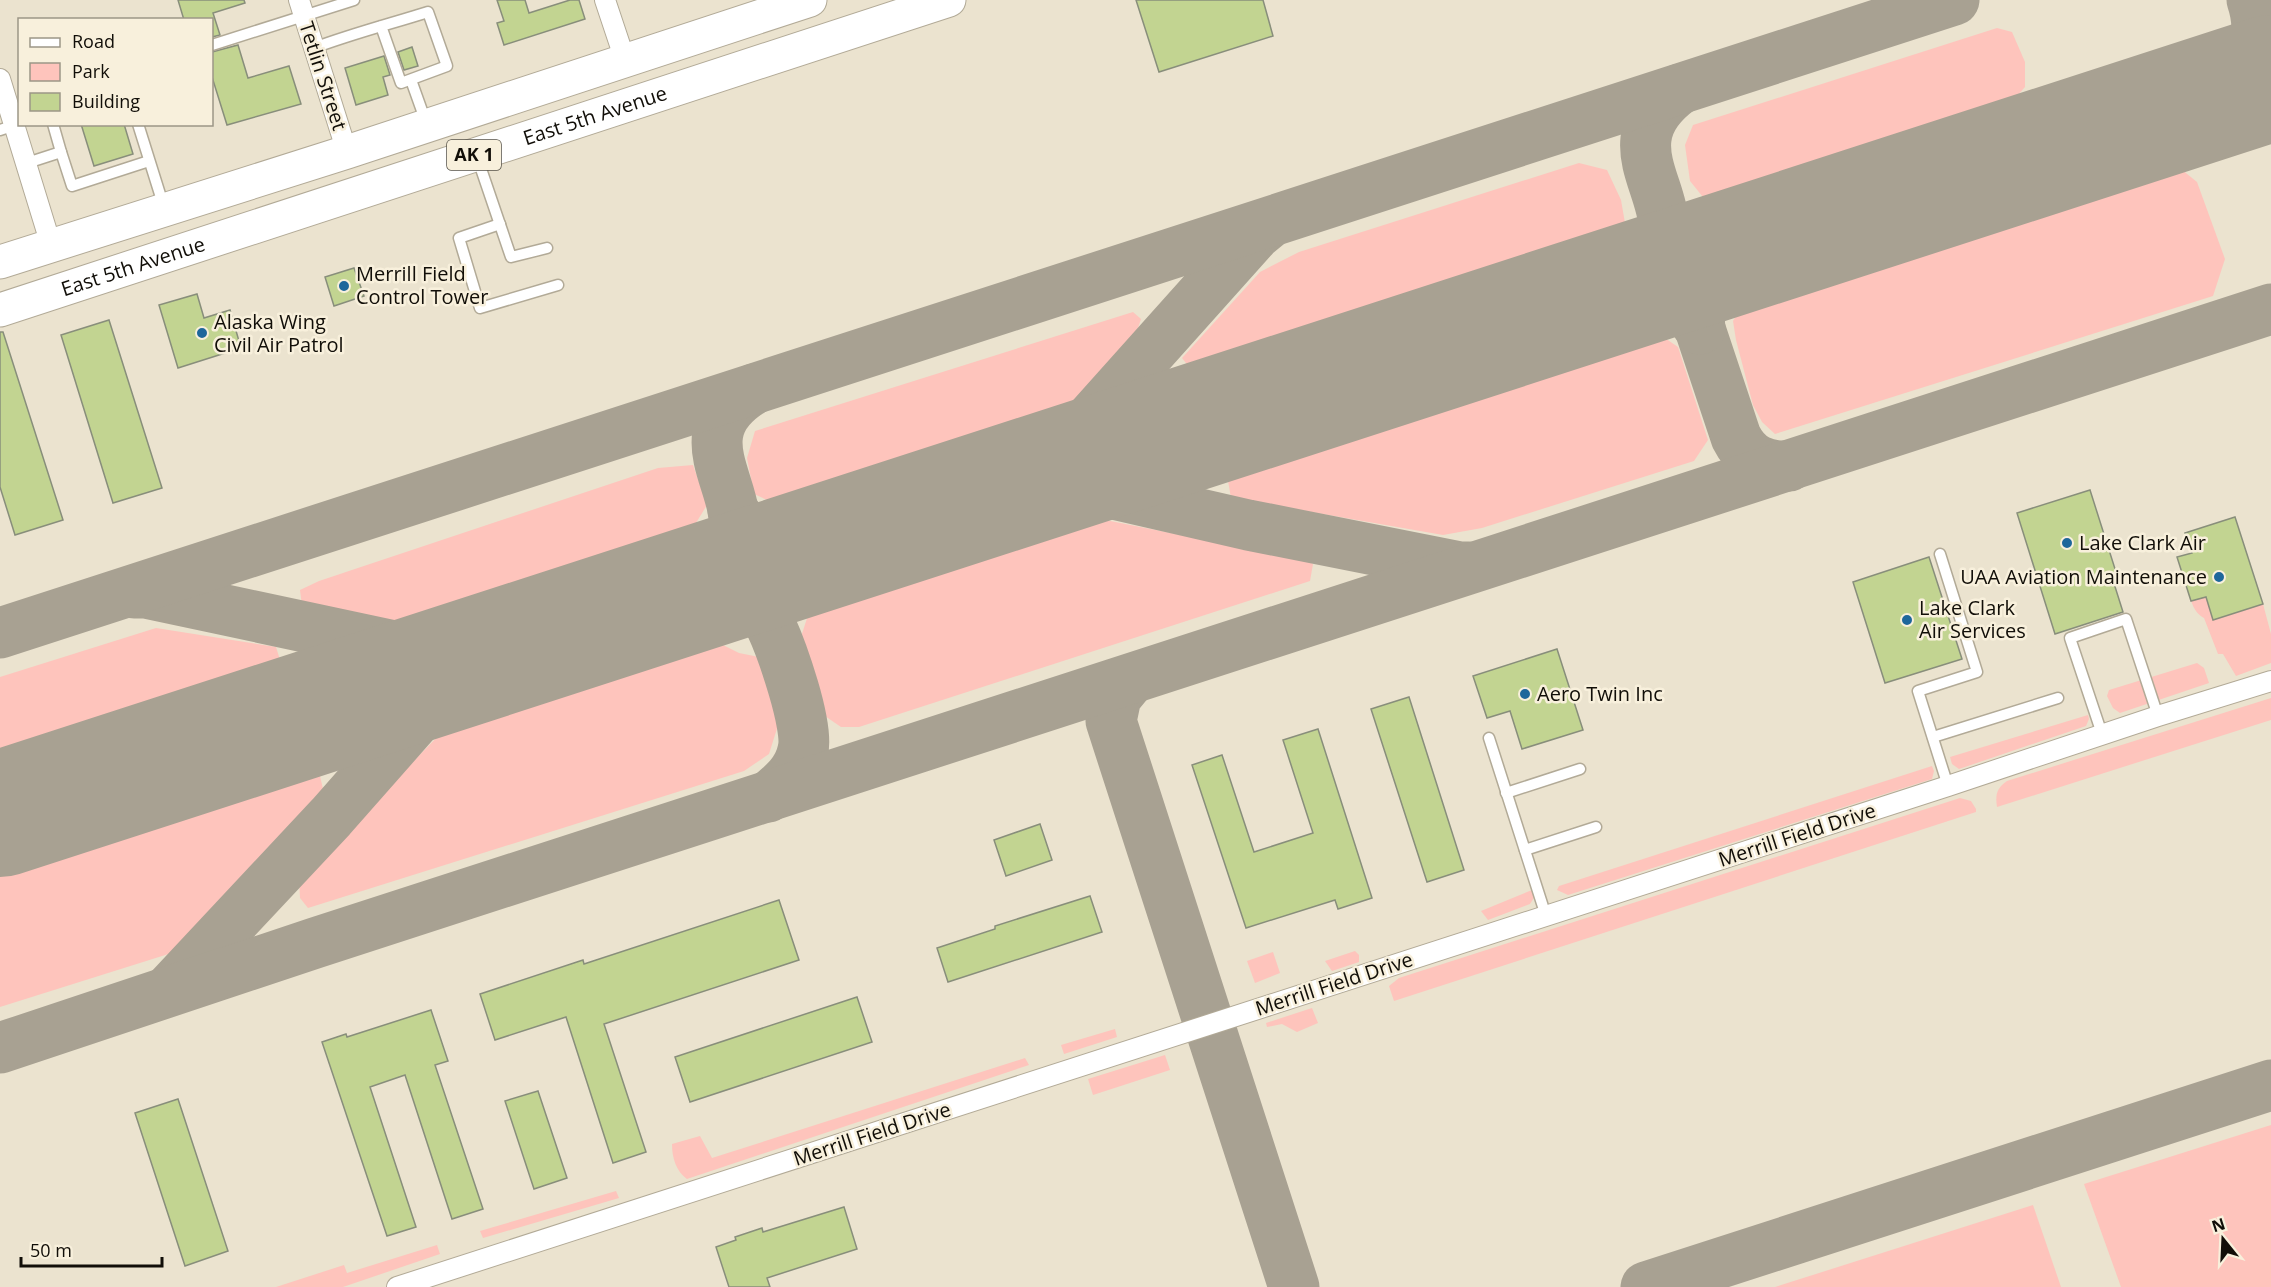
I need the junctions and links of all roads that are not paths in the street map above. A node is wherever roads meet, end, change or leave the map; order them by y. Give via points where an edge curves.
1 (354, 0) edge
2 (605, 0) edge
3 (810, 0) edge
4 (948, 0) edge
5 (302, 8) edge
6 (381, 26) junction
7 (213, 45) edge
8 (314, 48) junction
9 (625, 60) junction
10 (0, 79) edge
11 (411, 80) junction
12 (11, 117) edge
13 (427, 125) junction
14 (54, 126) edge
15 (139, 126) edge
16 (61, 152) junction
17 (347, 152) junction
18 (476, 154) junction
19 (149, 160) junction
20 (27, 163) junction
21 (165, 210) junction
22 (500, 224) junction
23 (51, 245) junction
24 (547, 248) dead end
25 (0, 262) edge
26 (558, 285) dead end
27 (0, 309) edge
28 (1940, 554) dead end
29 (2271, 681) edge
30 (2058, 698) dead end
31 (2158, 716) junction
32 (2102, 734) junction
33 (1934, 737) junction
34 (1489, 738) dead end
35 (1580, 769) dead end
36 (1948, 786) junction
37 (1506, 793) junction
38 (1596, 827) dead end
39 (1525, 850) junction
40 (1546, 916) junction
41 (397, 1287) edge

1 - 5 lane
2 - 9 street
3 - 9 highway, AK 1
4 - 18 highway, East 5th Avenue / AK 1
5 - 7 lane
5 - 8 street, Tetlin Street
6 - 8 lane
6 - 11 lane via 401,83
6 - 11 lane via 428,12 447,66
8 - 17 street, Tetlin Street
9 - 13 highway, AK 1
10 - 12 street
11 - 13 lane
12 - 20 street
13 - 17 highway, AK 1
14 - 16 lane
15 - 19 lane
16 - 19 lane via 72,186
16 - 20 lane
17 - 21 highway, AK 1
18 - 22 lane
18 - 27 highway, East 5th Avenue / AK 1
19 - 21 lane
20 - 23 street
21 - 23 highway, AK 1
22 - 24 lane via 511,257
22 - 26 lane via 459,238 480,308
23 - 25 highway, AK 1
28 - 33 lane via 1977,672 1918,691
29 - 31 street, Merrill Field Drive
30 - 33 lane
31 - 32 street, Merrill Field Drive
31 - 32 lane via 2126,619 2070,638
32 - 36 street, Merrill Field Drive
33 - 36 lane
34 - 37 lane
35 - 37 lane
36 - 40 street, Merrill Field Drive
37 - 39 lane
38 - 39 lane
39 - 40 lane
40 - 41 street, Merrill Field Drive

